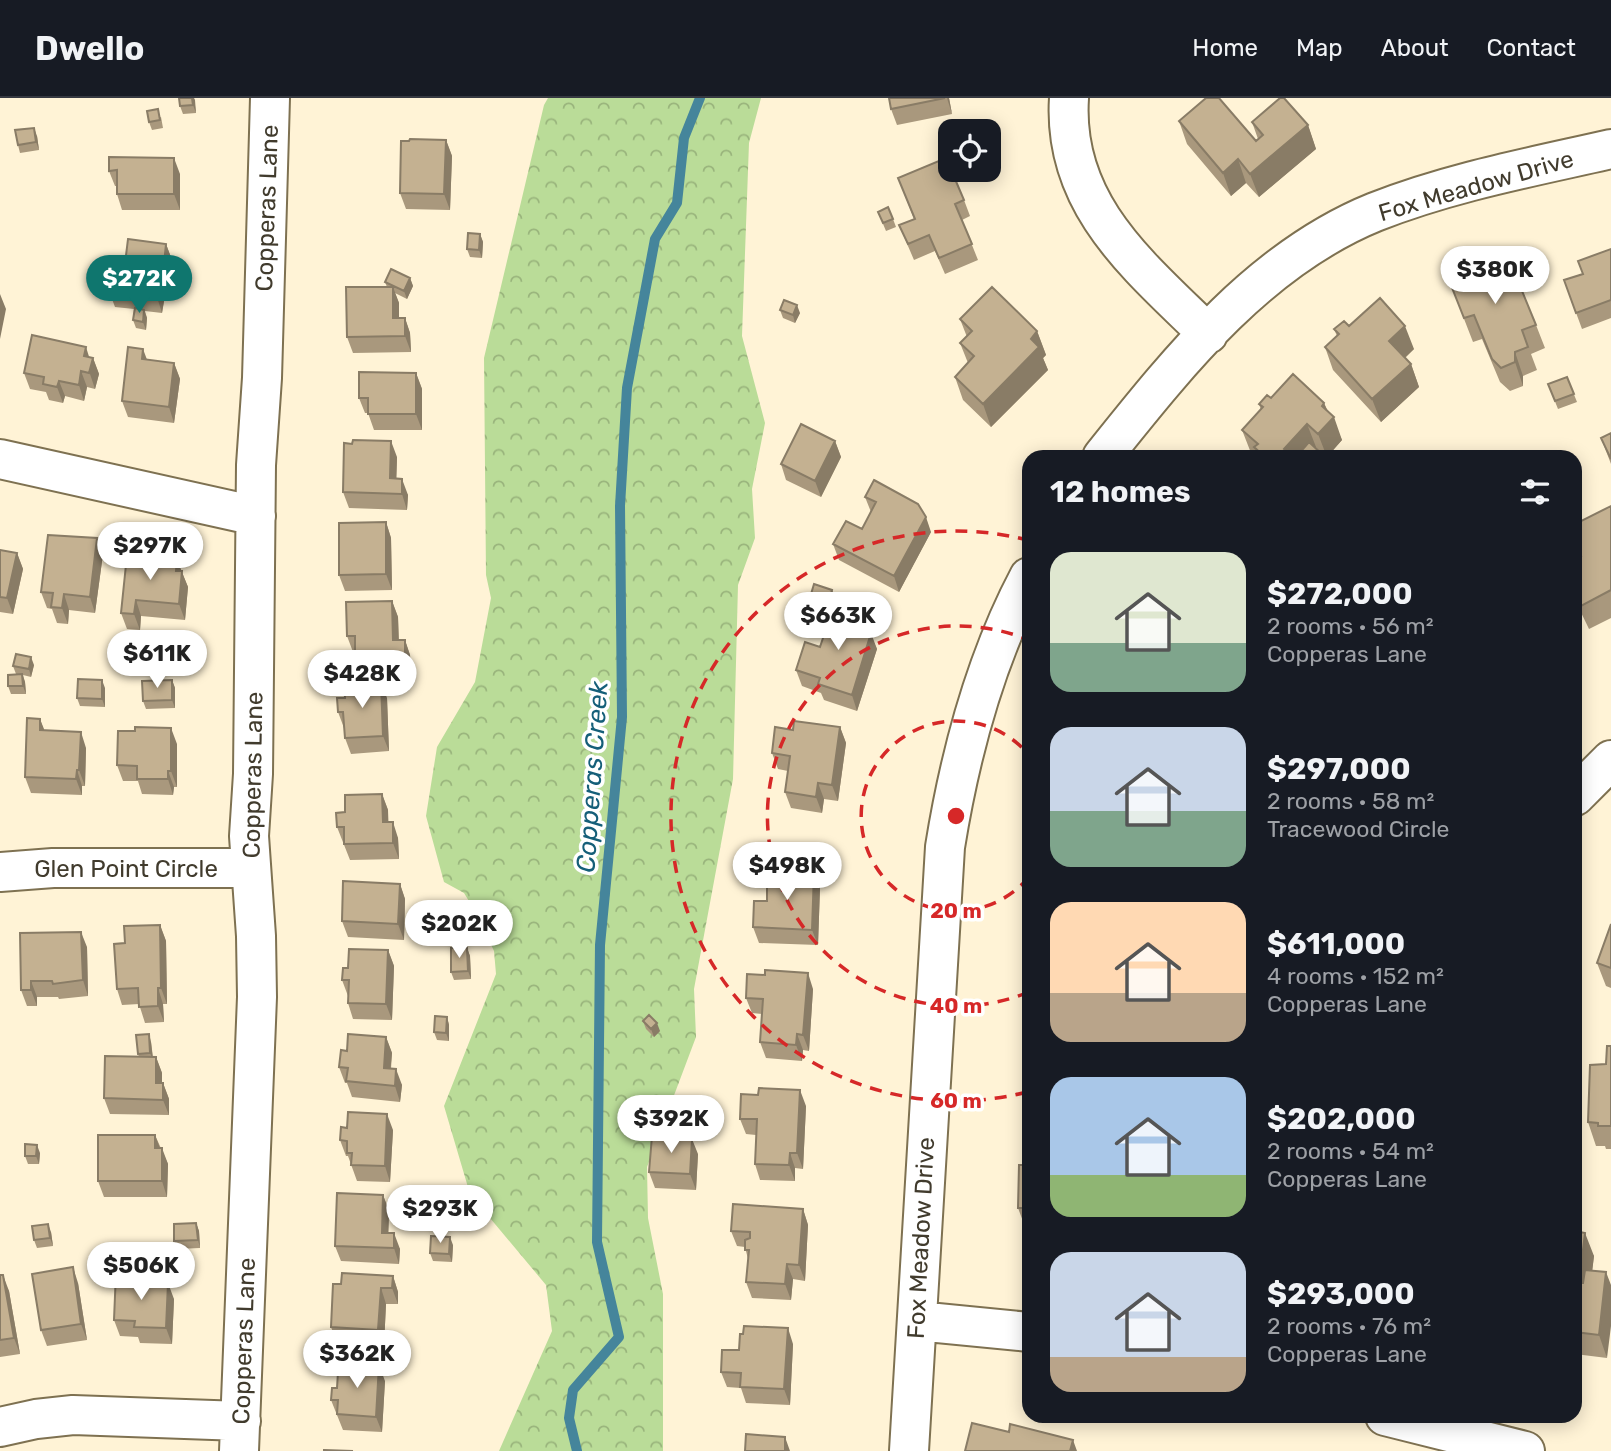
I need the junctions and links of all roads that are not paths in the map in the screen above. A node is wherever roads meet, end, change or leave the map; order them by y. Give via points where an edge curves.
1 (270, 98) edge
2 (1069, 98) edge
3 (1611, 149) edge
4 (1208, 334) junction
5 (1108, 450) edge
6 (0, 459) edge
7 (256, 516) junction
8 (1022, 592) edge
9 (1611, 760) edge
10 (1582, 789) edge
11 (251, 868) junction
12 (0, 872) edge
13 (918, 1321) junction
14 (1022, 1331) edge
15 (1455, 1424) edge
16 (0, 1427) edge
17 (240, 1436) edge
18 (909, 1451) edge
19 (1525, 1451) edge

1 - 7 street, Copperas Lane
2 - 4 street via 1073,154 1095,211 1132,259
3 - 4 street, Fox Meadow Drive via 1475,180 1375,213 1293,258 1254,287
4 - 5 street, Fox Meadow Drive via 1173,369
6 - 7 street
7 - 11 street, Copperas Lane
8 - 13 street, Fox Meadow Drive via 971,723 945,847
9 - 10 street
11 - 12 street, Glen Point Circle
11 - 17 street, Copperas Lane via 257,997
13 - 14 street
13 - 18 street, Fox Meadow Drive
15 - 19 street
16 - 17 street via 73,1415

